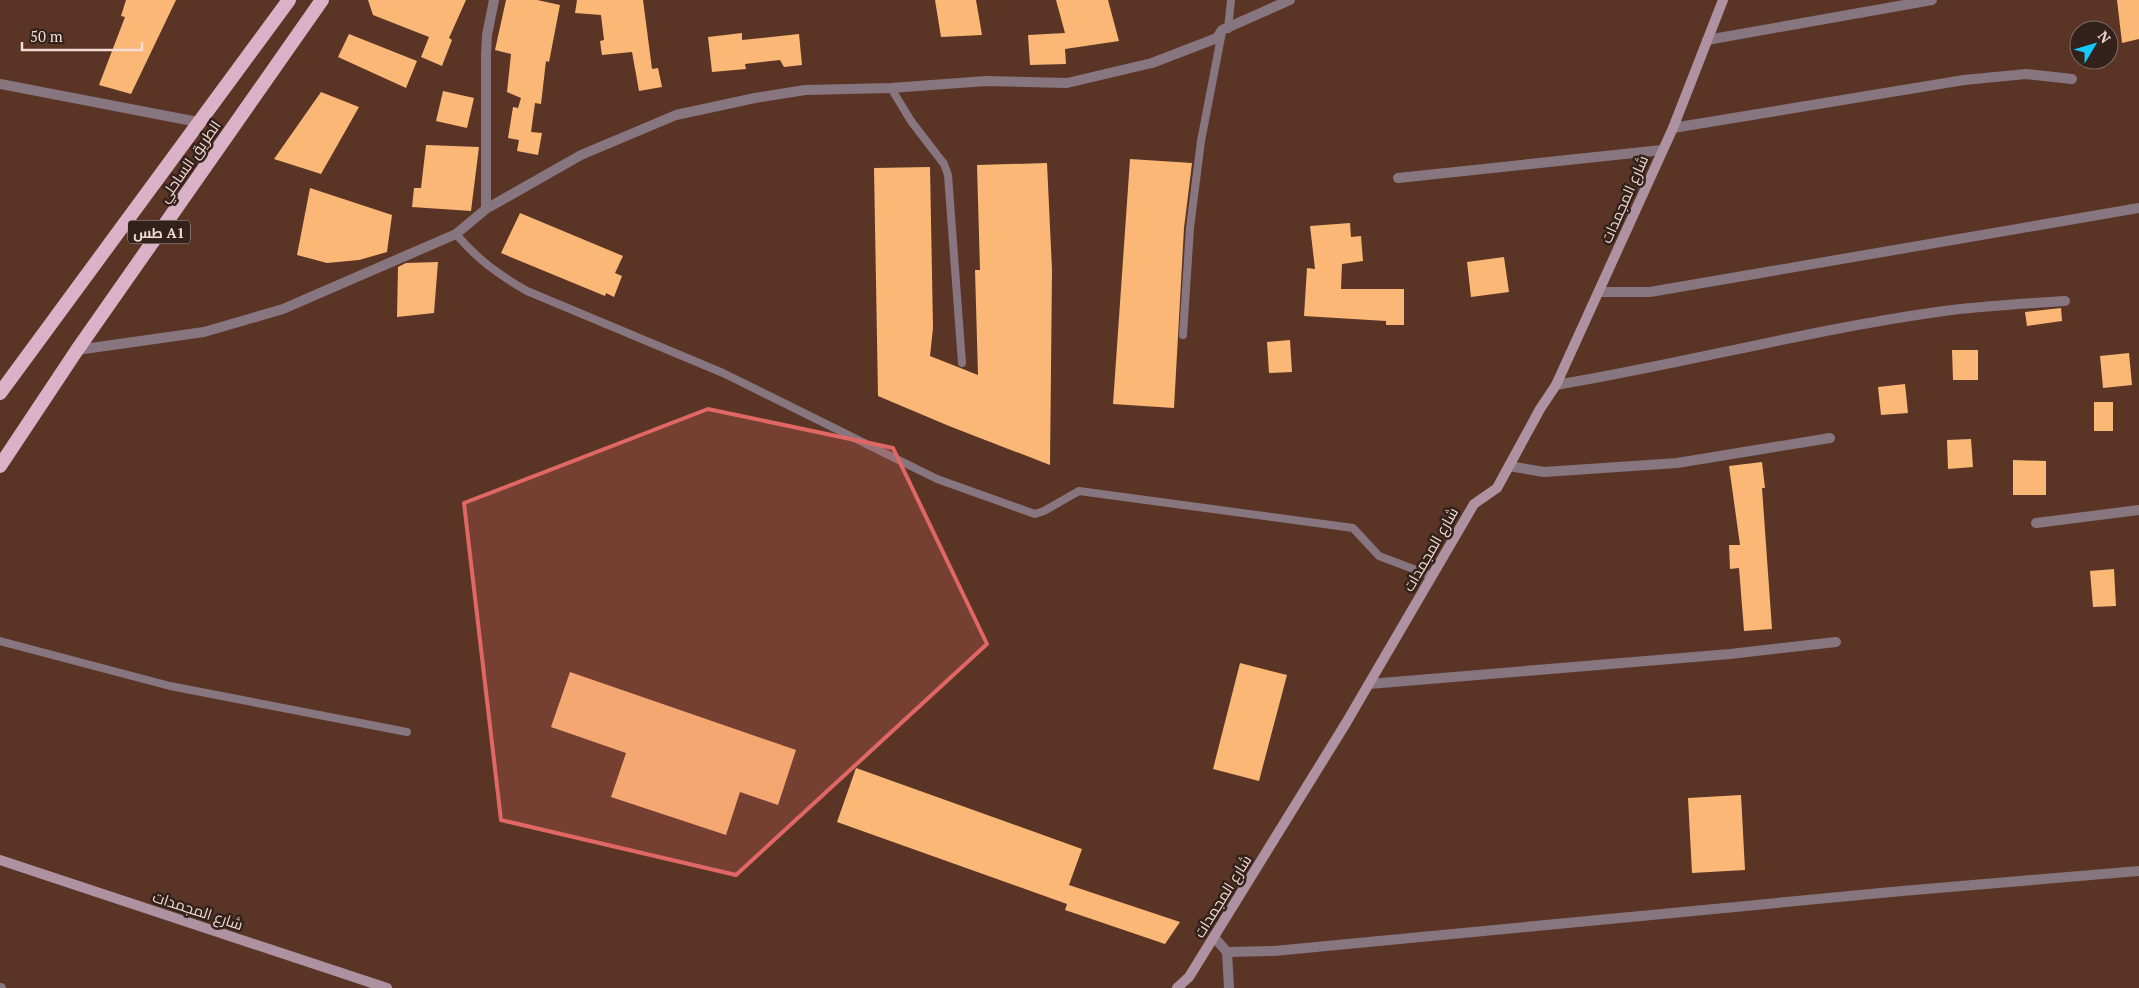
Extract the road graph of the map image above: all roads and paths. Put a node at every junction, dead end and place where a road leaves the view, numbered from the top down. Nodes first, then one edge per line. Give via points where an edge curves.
1 (289, 0) edge
2 (322, 0) edge
3 (494, 0) edge
4 (1230, 0) edge
5 (1290, 0) edge
6 (1723, 0) edge
7 (1932, 0) edge
8 (1225, 30) junction
9 (1707, 40) junction
10 (2072, 79) dead end
11 (0, 84) edge
12 (891, 88) junction
13 (198, 122) junction
14 (1673, 128) junction
15 (1662, 150) junction
16 (1398, 178) dead end
17 (2139, 208) edge
18 (486, 209) junction
19 (456, 234) junction
20 (1599, 292) junction
21 (2065, 301) dead end
22 (1183, 335) dead end
23 (77, 350) junction
24 (962, 363) dead end
25 (1556, 385) junction
26 (0, 393) edge
27 (1830, 438) dead end
28 (0, 466) edge
29 (1508, 466) junction
30 (2139, 510) edge
31 (2036, 523) dead end
32 (1432, 576) junction
33 (0, 641) edge
34 (1836, 642) dead end
35 (1369, 684) junction
36 (407, 732) dead end
37 (0, 860) edge
38 (2139, 871) edge
39 (1214, 936) junction
40 (1227, 952) junction
41 (387, 988) edge
42 (1177, 988) edge
43 (1229, 988) edge

1 - 13 highway, الطريق الساحلي / طس A1
2 - 23 highway, الطريق الساحلي / طس A1
3 - 18 street via 486,55
4 - 8 lane
5 - 8 street
6 - 9 main road, شارع المجمدات
7 - 9 street
8 - 12 street via 1217,38 1152,63 1067,83 986,81
8 - 22 lane via 1201,141 1190,228
9 - 14 main road, شارع المجمدات
10 - 14 street via 2026,74 1964,80
11 - 13 street
12 - 18 street via 805,90 676,115 581,154
12 - 24 lane via 944,164 948,175
13 - 26 highway, الطريق الساحلي / طس A1
14 - 15 main road, شارع المجمدات
15 - 16 street
15 - 20 main road, شارع المجمدات
17 - 20 street via 1650,292
18 - 19 street
19 - 23 street via 283,309 204,332
19 - 32 lane via 498,275 527,291 723,373 936,479 1034,514 1079,491 1353,528 1379,556
20 - 25 main road, شارع المجمدات
21 - 25 street via 1938,312
23 - 28 highway, الطريق الساحلي / طس A1
25 - 29 main road, شارع المجمدات
27 - 29 street via 1677,463 1544,472
29 - 32 main road, شارع المجمدات via 1497,488 1474,504
30 - 31 street
32 - 35 main road, شارع المجمدات
33 - 36 lane via 170,686
34 - 35 street
35 - 39 main road, شارع المجمدات
37 - 41 main road, شارع المجمدات
38 - 40 street via 1274,951
39 - 40 street
39 - 42 main road, شارع المجمدات via 1189,977
40 - 43 street

